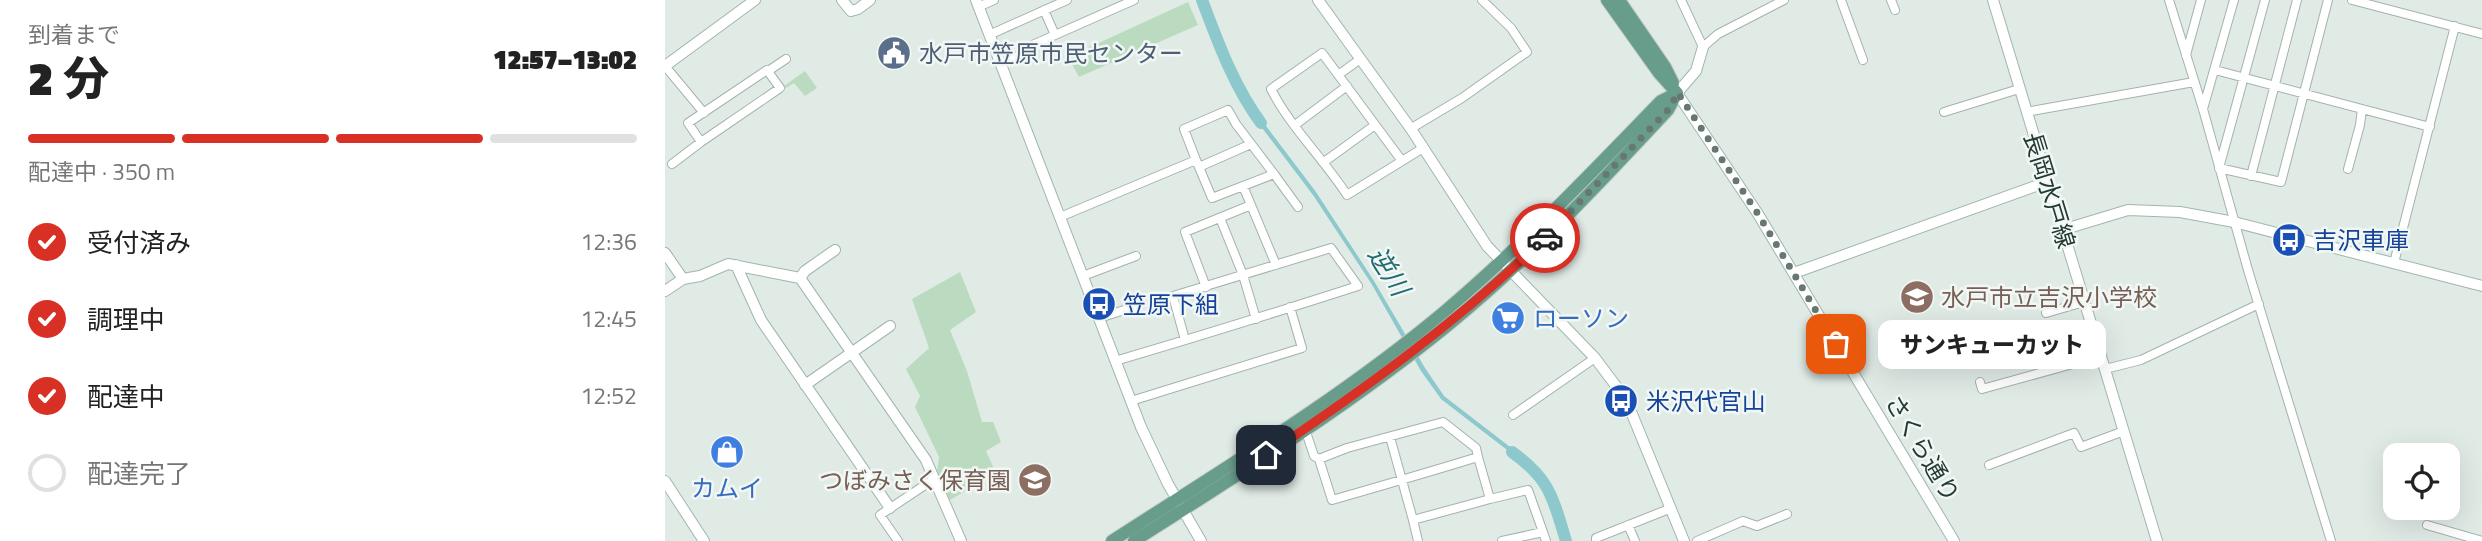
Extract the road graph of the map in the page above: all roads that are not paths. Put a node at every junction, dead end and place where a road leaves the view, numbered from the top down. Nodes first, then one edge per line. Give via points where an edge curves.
1 (755, 0) edge
2 (842, 0) edge
3 (870, 0) edge
4 (994, 0) edge
5 (1067, 0) edge
6 (1134, 0) edge
7 (1318, 0) edge
8 (1482, 0) edge
9 (1607, 0) edge
10 (1619, 0) edge
11 (1681, 0) edge
12 (1784, 0) edge
13 (1841, 0) edge
14 (1891, 0) edge
15 (1993, 0) edge
16 (2169, 0) edge
17 (2201, 0) edge
18 (2234, 0) edge
19 (2265, 0) edge
20 (2297, 0) edge
21 (2328, 0) edge
22 (2352, 0) edge
23 (977, 3) edge
24 (1044, 10) junction
25 (1895, 10) dead end
26 (2455, 26) junction
27 (2482, 34) edge
28 (989, 35) junction
29 (1055, 35) junction
30 (1703, 47) junction
31 (2186, 55) junction
32 (786, 59) dead end
33 (1359, 60) junction
34 (1863, 60) dead end
35 (1000, 64) junction
36 (665, 66) edge
37 (2215, 70) junction
38 (768, 71) junction
39 (1339, 75) junction
40 (2244, 78) junction
41 (2194, 82) junction
42 (2274, 85) junction
43 (1347, 86) junction
44 (2019, 89) junction
45 (1678, 93) junction
46 (2304, 94) junction
47 (2203, 109) junction
48 (2362, 109) junction
49 (1944, 112) dead end
50 (2026, 112) junction
51 (704, 113) junction
52 (1295, 125) junction
53 (1375, 125) junction
54 (2430, 127) junction
55 (1410, 129) junction
56 (701, 142) junction
57 (1251, 144) junction
58 (1423, 148) junction
59 (1402, 161) junction
60 (1324, 162) junction
61 (671, 164) dead end
62 (1197, 164) junction
63 (2219, 168) junction
64 (2348, 169) dead end
65 (1274, 174) junction
66 (2251, 176) junction
67 (2047, 182) junction
68 (1243, 186) junction
69 (1251, 205) junction
70 (1298, 207) dead end
71 (1060, 217) junction
72 (1220, 218) junction
73 (2234, 222) junction
74 (2062, 230) junction
75 (835, 250) dead end
76 (665, 253) edge
77 (1136, 256) dead end
78 (2395, 263) junction
79 (736, 265) junction
80 (1276, 265) junction
81 (1505, 267) junction
82 (1794, 273) junction
83 (1243, 275) junction
84 (1083, 276) junction
85 (800, 278) junction
86 (683, 279) junction
87 (2482, 286) edge
88 (1206, 287) junction
89 (665, 292) edge
90 (2084, 302) junction
91 (2259, 304) junction
92 (1137, 306) dead end
93 (1290, 307) junction
94 (2046, 313) dead end
95 (1099, 317) junction
96 (1256, 319) junction
97 (890, 326) dead end
98 (1185, 340) junction
99 (852, 352) junction
100 (1401, 354) junction
101 (2100, 354) junction
102 (1595, 358) junction
103 (1115, 361) junction
104 (2105, 369) junction
105 (1979, 382) dead end
106 (805, 385) junction
107 (1131, 401) junction
108 (1513, 415) dead end
109 (1305, 429) junction
110 (2125, 431) junction
111 (1390, 436) junction
112 (1478, 457) junction
113 (1319, 459) junction
114 (1989, 465) dead end
115 (934, 479) junction
116 (1403, 480) junction
117 (665, 481) edge
118 (1490, 499) junction
119 (1179, 505) junction
120 (890, 508) junction
121 (1669, 509) junction
122 (1787, 514) dead end
123 (1413, 520) junction
124 (1628, 525) junction
125 (2427, 525) dead end
126 (1543, 532) junction
127 (1508, 540) edge
128 (704, 541) edge
129 (898, 541) edge
130 (961, 541) edge
131 (1112, 541) edge
132 (1134, 541) edge
133 (1201, 541) edge
134 (1419, 541) edge
135 (1546, 541) edge
136 (1596, 541) edge
137 (1635, 541) edge
138 (1683, 541) edge
139 (1696, 541) edge
140 (1954, 541) edge
141 (2157, 541) edge
142 (2331, 541) edge
143 (2482, 541) edge

1 - 36 street
2 - 3 street via 851,11
4 - 23 street
5 - 24 street
6 - 29 street
7 - 33 street
8 - 55 street via 1511,28 1527,52
9 - 45 main road, さくら通り
10 - 45 main road, さくら通り
11 - 30 street
12 - 30 street via 1718,34
13 - 34 street
14 - 25 street
15 - 44 street, 長岡水戸線
16 - 31 street
17 - 31 street
18 - 37 street
19 - 40 street
20 - 42 street
21 - 46 street
22 - 26 street
23 - 28 street
24 - 28 street
24 - 29 street
26 - 27 street
26 - 54 street
28 - 35 street
29 - 35 street
30 - 45 street via 1696,71
31 - 41 street
32 - 38 street
33 - 39 street
33 - 55 street
35 - 71 street
36 - 51 street
37 - 40 street
37 - 47 street
38 - 51 street
38 - 56 street via 780,88
39 - 43 street
39 - 52 street via 1322,53 1271,89
40 - 42 street
40 - 63 street
41 - 47 street
41 - 50 street
42 - 46 street
42 - 66 street
43 - 52 street
43 - 53 street
44 - 49 street
44 - 50 street, 長岡水戸線
45 - 81 main road via 1668,110 1565,219
45 - 82 street, さくら通り
46 - 48 street
46 - 66 street via 2281,182
47 - 63 street
48 - 54 street
48 - 64 street
50 - 67 street, 長岡水戸線
51 - 56 street via 688,123
52 - 60 street
53 - 59 street
53 - 60 street
54 - 78 street
55 - 58 street
56 - 61 street
57 - 62 street
57 - 62 street via 1228,110 1184,129
57 - 65 street
58 - 59 street
58 - 81 street
59 - 60 street via 1347,195
62 - 68 street via 1212,198
62 - 71 street
63 - 66 street
63 - 73 street
65 - 68 street
65 - 70 street
67 - 74 street, 長岡水戸線
67 - 82 street
68 - 69 street
69 - 72 street
69 - 80 street
71 - 84 street
72 - 83 street
72 - 88 street via 1185,232
73 - 74 street via 2180,212 2128,210
73 - 78 street
73 - 91 street
74 - 90 street, 長岡水戸線
75 - 85 street
76 - 86 street
77 - 84 street
78 - 87 street
79 - 85 street
79 - 86 street
79 - 106 street via 761,320
80 - 83 street
80 - 93 street via 1331,248 1358,286
81 - 100 main road
81 - 102 street
82 - 140 street, さくら通り
83 - 88 street
83 - 96 street
84 - 95 street
85 - 99 street
86 - 89 street
88 - 98 street via 1173,296
90 - 94 street
90 - 101 street, 長岡水戸線
91 - 104 street via 2141,360
91 - 142 street
92 - 95 street
93 - 96 street
93 - 107 street via 1302,348
95 - 103 street
96 - 98 street
97 - 99 street
98 - 103 street
99 - 106 street
99 - 115 street via 917,446
100 - 109 main road
100 - 119 main road
101 - 104 street, 長岡水戸線
101 - 105 street via 1982,389
102 - 108 street
102 - 121 street via 1632,414
103 - 107 street
104 - 110 street, 長岡水戸線
106 - 120 street
107 - 119 street
109 - 113 street
109 - 119 main road
110 - 114 street via 2081,447 2074,433
110 - 141 street, 長岡水戸線
111 - 112 street via 1443,422 1476,448
111 - 113 street
111 - 116 street
112 - 116 street
112 - 118 street
113 - 116 street via 1332,500
115 - 120 street
115 - 130 street
116 - 123 street
117 - 128 street
118 - 123 street
118 - 126 street via 1528,490
119 - 131 main road
119 - 132 main road
119 - 133 street
120 - 129 street via 880,515
121 - 124 street
121 - 138 street
122 - 139 street via 1757,526 1743,521
123 - 134 street
124 - 136 street
124 - 137 street
125 - 143 street
126 - 127 street
126 - 135 street

